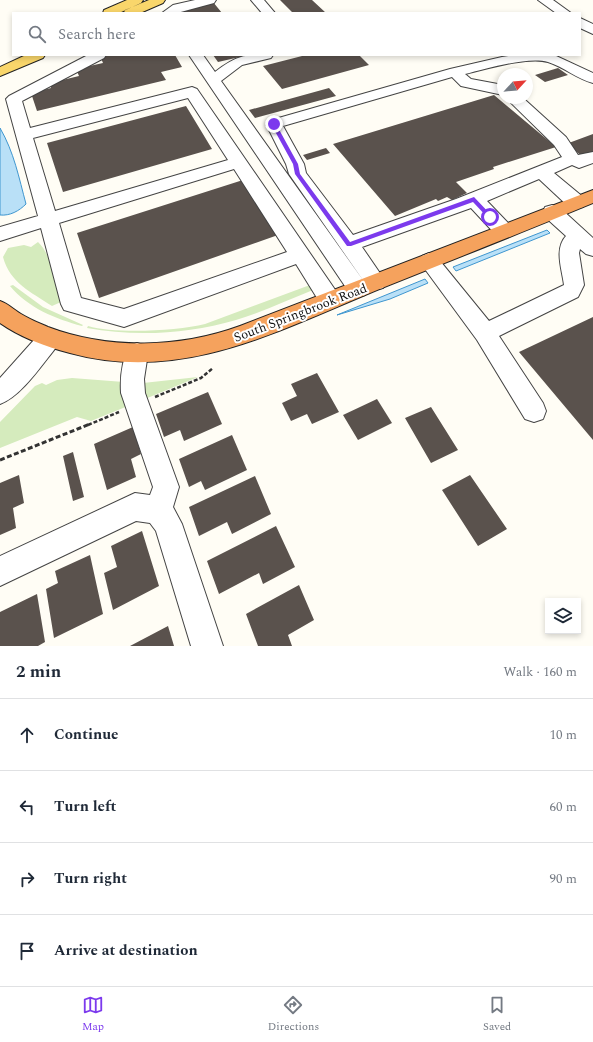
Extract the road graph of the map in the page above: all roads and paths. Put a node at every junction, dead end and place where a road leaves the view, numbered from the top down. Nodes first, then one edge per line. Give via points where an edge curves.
1 (137, 0) edge
2 (159, 0) edge
3 (210, 0) edge
4 (257, 0) edge
5 (544, 0) edge
6 (112, 12) edge
7 (132, 12) edge
8 (170, 12) edge
9 (268, 12) edge
10 (563, 12) edge
11 (581, 23) edge
12 (593, 30) edge
13 (15, 56) edge
14 (36, 56) edge
15 (97, 56) edge
16 (197, 56) edge
17 (262, 56) edge
18 (0, 62) edge
19 (0, 72) edge
20 (455, 72) junction
21 (213, 80) junction
22 (593, 80) edge
23 (497, 89) edge
24 (520, 104) edge
25 (24, 135) junction
26 (593, 157) edge
27 (572, 159) junction
28 (239, 162) junction
29 (541, 171) junction
30 (474, 199) junction
31 (585, 199) edge
32 (552, 212) junction
33 (48, 219) junction
34 (504, 231) junction
35 (0, 234) edge
36 (586, 243) edge
37 (349, 244) junction
38 (300, 255) junction
39 (429, 261) junction
40 (367, 286) junction
41 (330, 300) junction
42 (0, 310) edge
43 (485, 333) junction
44 (50, 338) junction
45 (137, 353) junction
46 (213, 368) dead end
47 (0, 394) edge
48 (151, 398) dead end
49 (121, 411) dead end
50 (534, 411) dead end
51 (0, 460) edge
52 (158, 510) junction
53 (0, 571) edge
54 (207, 646) edge

1 - 6 main road
2 - 7 main road
3 - 8 street
4 - 9 street
5 - 10 street
11 - 12 street
13 - 18 main road
14 - 19 main road
15 - 25 street via 14,99
16 - 21 street
17 - 21 street via 237,62
20 - 22 street via 538,56 553,59
20 - 23 street via 466,83
20 - 37 street via 274,124 298,174
21 - 40 street
24 - 27 street via 560,141
25 - 28 street via 192,92
25 - 33 street
26 - 27 street via 579,162
27 - 29 street
28 - 33 street
28 - 38 street
29 - 30 street
29 - 31 street
30 - 34 street
30 - 37 street
31 - 32 highway, South Springbrook Road
32 - 34 highway, South Springbrook Road
32 - 36 street
33 - 35 street
33 - 38 street via 72,304 124,318
34 - 39 highway, South Springbrook Road
36 - 43 street via 572,242 569,253 574,285 571,291
37 - 40 street
38 - 41 street
39 - 40 highway, South Springbrook Road
39 - 43 street
40 - 41 highway, South Springbrook Road
41 - 45 highway, South Springbrook Road via 219,343 175,351
42 - 44 highway, South Springbrook Road via 23,326
43 - 50 street
44 - 45 highway, South Springbrook Road via 77,346
44 - 47 street
45 - 52 street via 132,379 133,393 166,487
46 - 48 path via 201,378
49 - 51 path
52 - 53 street via 136,507
52 - 54 street via 168,524

